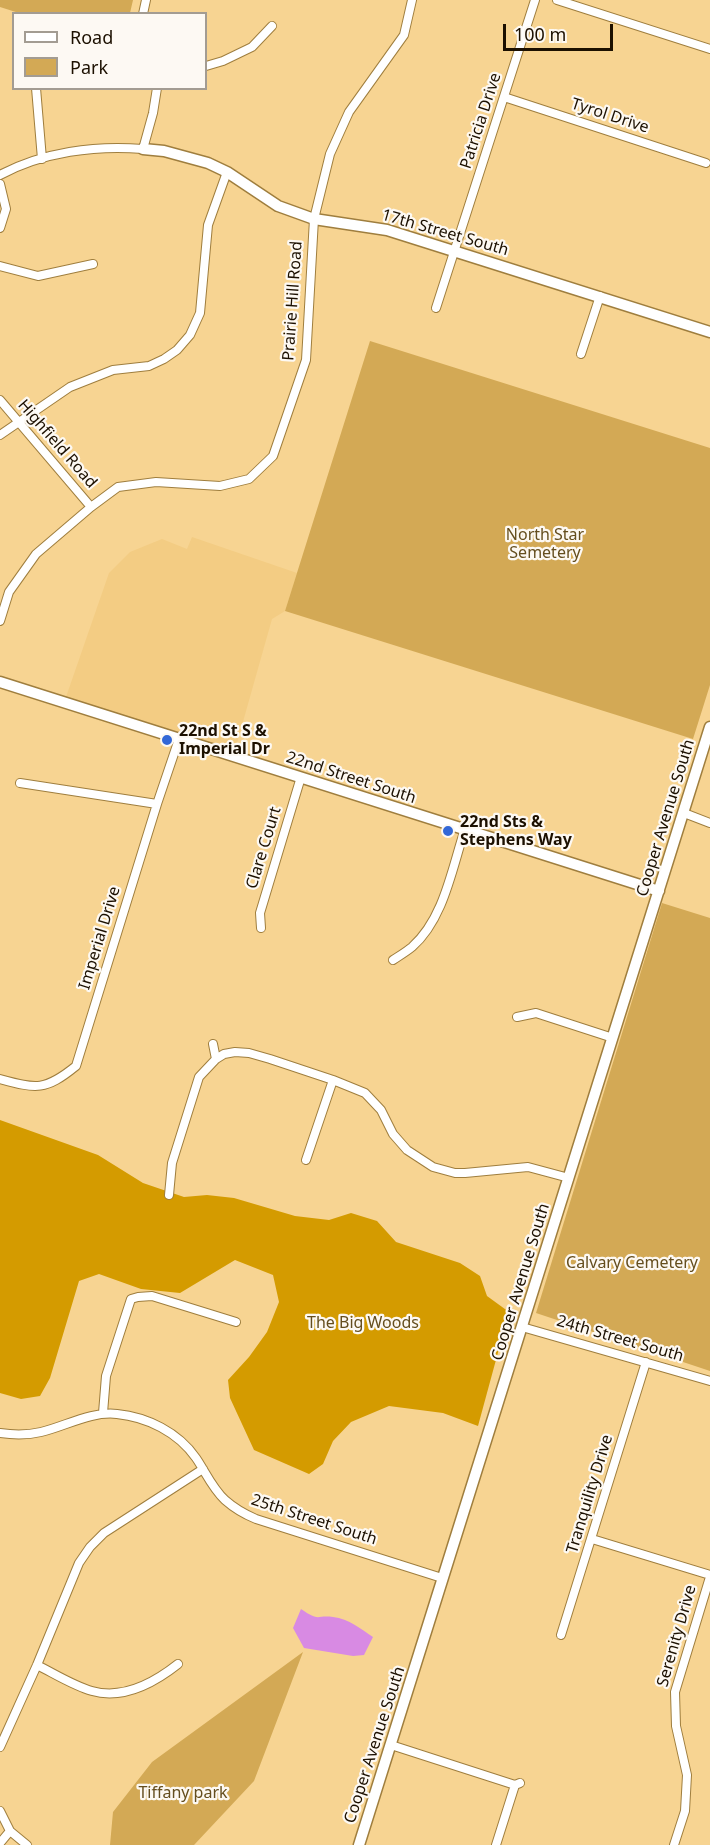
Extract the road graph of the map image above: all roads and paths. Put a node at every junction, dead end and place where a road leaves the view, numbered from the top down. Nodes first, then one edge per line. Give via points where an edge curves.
1 (412, 0) edge
2 (535, 0) edge
3 (557, 0) edge
4 (272, 26) dead end
5 (710, 49) edge
6 (207, 66) edge
7 (36, 90) edge
8 (157, 90) edge
9 (504, 97) junction
10 (143, 149) junction
11 (42, 159) junction
12 (706, 163) dead end
13 (227, 172) junction
14 (0, 176) edge
15 (0, 184) edge
16 (314, 219) junction
17 (0, 228) edge
18 (455, 250) junction
19 (93, 264) dead end
20 (0, 266) edge
21 (600, 296) junction
22 (436, 308) dead end
23 (710, 332) edge
24 (581, 354) dead end
25 (0, 400) edge
26 (18, 423) junction
27 (0, 435) edge
28 (91, 507) junction
29 (0, 621) edge
30 (0, 682) edge
31 (710, 727) edge
32 (179, 739) junction
33 (301, 777) junction
34 (20, 783) dead end
35 (157, 804) junction
36 (684, 813) junction
37 (710, 823) edge
38 (465, 829) junction
39 (659, 891) junction
40 (261, 928) dead end
41 (393, 960) dead end
42 (517, 1017) dead end
43 (613, 1038) junction
44 (213, 1044) dead end
45 (216, 1059) junction
46 (0, 1079) edge
47 (333, 1080) junction
48 (306, 1160) dead end
49 (569, 1178) junction
50 (169, 1195) dead end
51 (236, 1322) dead end
52 (522, 1327) junction
53 (646, 1362) junction
54 (710, 1381) edge
55 (103, 1413) junction
56 (0, 1433) edge
57 (203, 1469) junction
58 (592, 1539) junction
59 (710, 1576) edge
60 (442, 1578) junction
61 (561, 1635) dead end
62 (178, 1664) dead end
63 (37, 1665) junction
64 (391, 1745) junction
65 (0, 1748) edge
66 (0, 1811) edge
67 (10, 1832) junction
68 (0, 1843) edge
69 (27, 1845) edge
70 (359, 1845) edge
71 (496, 1845) edge
72 (674, 1845) edge

1 - 16 street, Prairie Hill Road via 404,35 349,112 330,154
2 - 9 street, Patricia Drive
3 - 5 street
4 - 6 street via 252,46
7 - 11 street
8 - 10 street
9 - 12 street, Tyrol Drive
9 - 18 street, Patricia Drive
10 - 11 street via 96,148
10 - 13 street, 17th Street South via 164,151
11 - 14 street
13 - 16 street, 17th Street South via 278,206
13 - 26 street via 208,225 200,313 190,335 164,359 149,366 113,370 70,387
15 - 17 street via 6,209
16 - 18 street, 17th Street South via 387,230
16 - 28 street, Prairie Hill Road via 306,360 273,456 249,479 220,486 156,482 118,488
18 - 21 street, 17th Street South
18 - 22 street, Patricia Drive
19 - 20 street via 38,276
21 - 23 street, 17th Street South
21 - 24 street
25 - 26 street, Highfield Road
26 - 27 street
26 - 28 street, Highfield Road
28 - 29 street, Prairie Hill Road via 36,554 9,592
30 - 32 street, 22nd Street South
31 - 36 street, Cooper Avenue South
32 - 33 street, 22nd Street South
32 - 35 street, Imperial Drive
33 - 38 street, 22nd Street South
33 - 40 street, Clare Court via 260,913
34 - 35 street
35 - 46 street, Imperial Drive via 76,1066 55,1083 29,1087
36 - 37 street
36 - 39 street, Cooper Avenue South
38 - 39 street, 22nd Street South
38 - 41 street via 441,905 413,947
39 - 43 street, Cooper Avenue South
42 - 43 street via 536,1013
43 - 49 street, Cooper Avenue South
44 - 45 street
45 - 47 street via 224,1054 249,1053
45 - 50 street via 196,1085 172,1163
47 - 48 street
47 - 49 street via 365,1093 407,1150 433,1167 455,1173 528,1167
49 - 52 street, Cooper Avenue South
51 - 55 street via 152,1296 130,1299 106,1376
52 - 53 street, 24th Street South
52 - 60 street, Cooper Avenue South
53 - 54 street, 24th Street South
53 - 58 street, Tranquility Drive
55 - 56 street, 25th Street South via 40,1432
55 - 57 street, 25th Street South via 153,1423 185,1444
57 - 60 street, 25th Street South via 223,1499 248,1515
57 - 63 street via 104,1533 90,1547 79,1563
58 - 59 street
58 - 61 street, Tranquility Drive
59 - 72 street, Serenity Drive via 675,1692 676,1726 687,1774 685,1811
60 - 64 street, Cooper Avenue South
62 - 63 street via 148,1684 115,1693 93,1691
63 - 65 street
64 - 70 street, Cooper Avenue South
64 - 71 street via 517,1784
66 - 67 street
67 - 68 street
67 - 69 street

